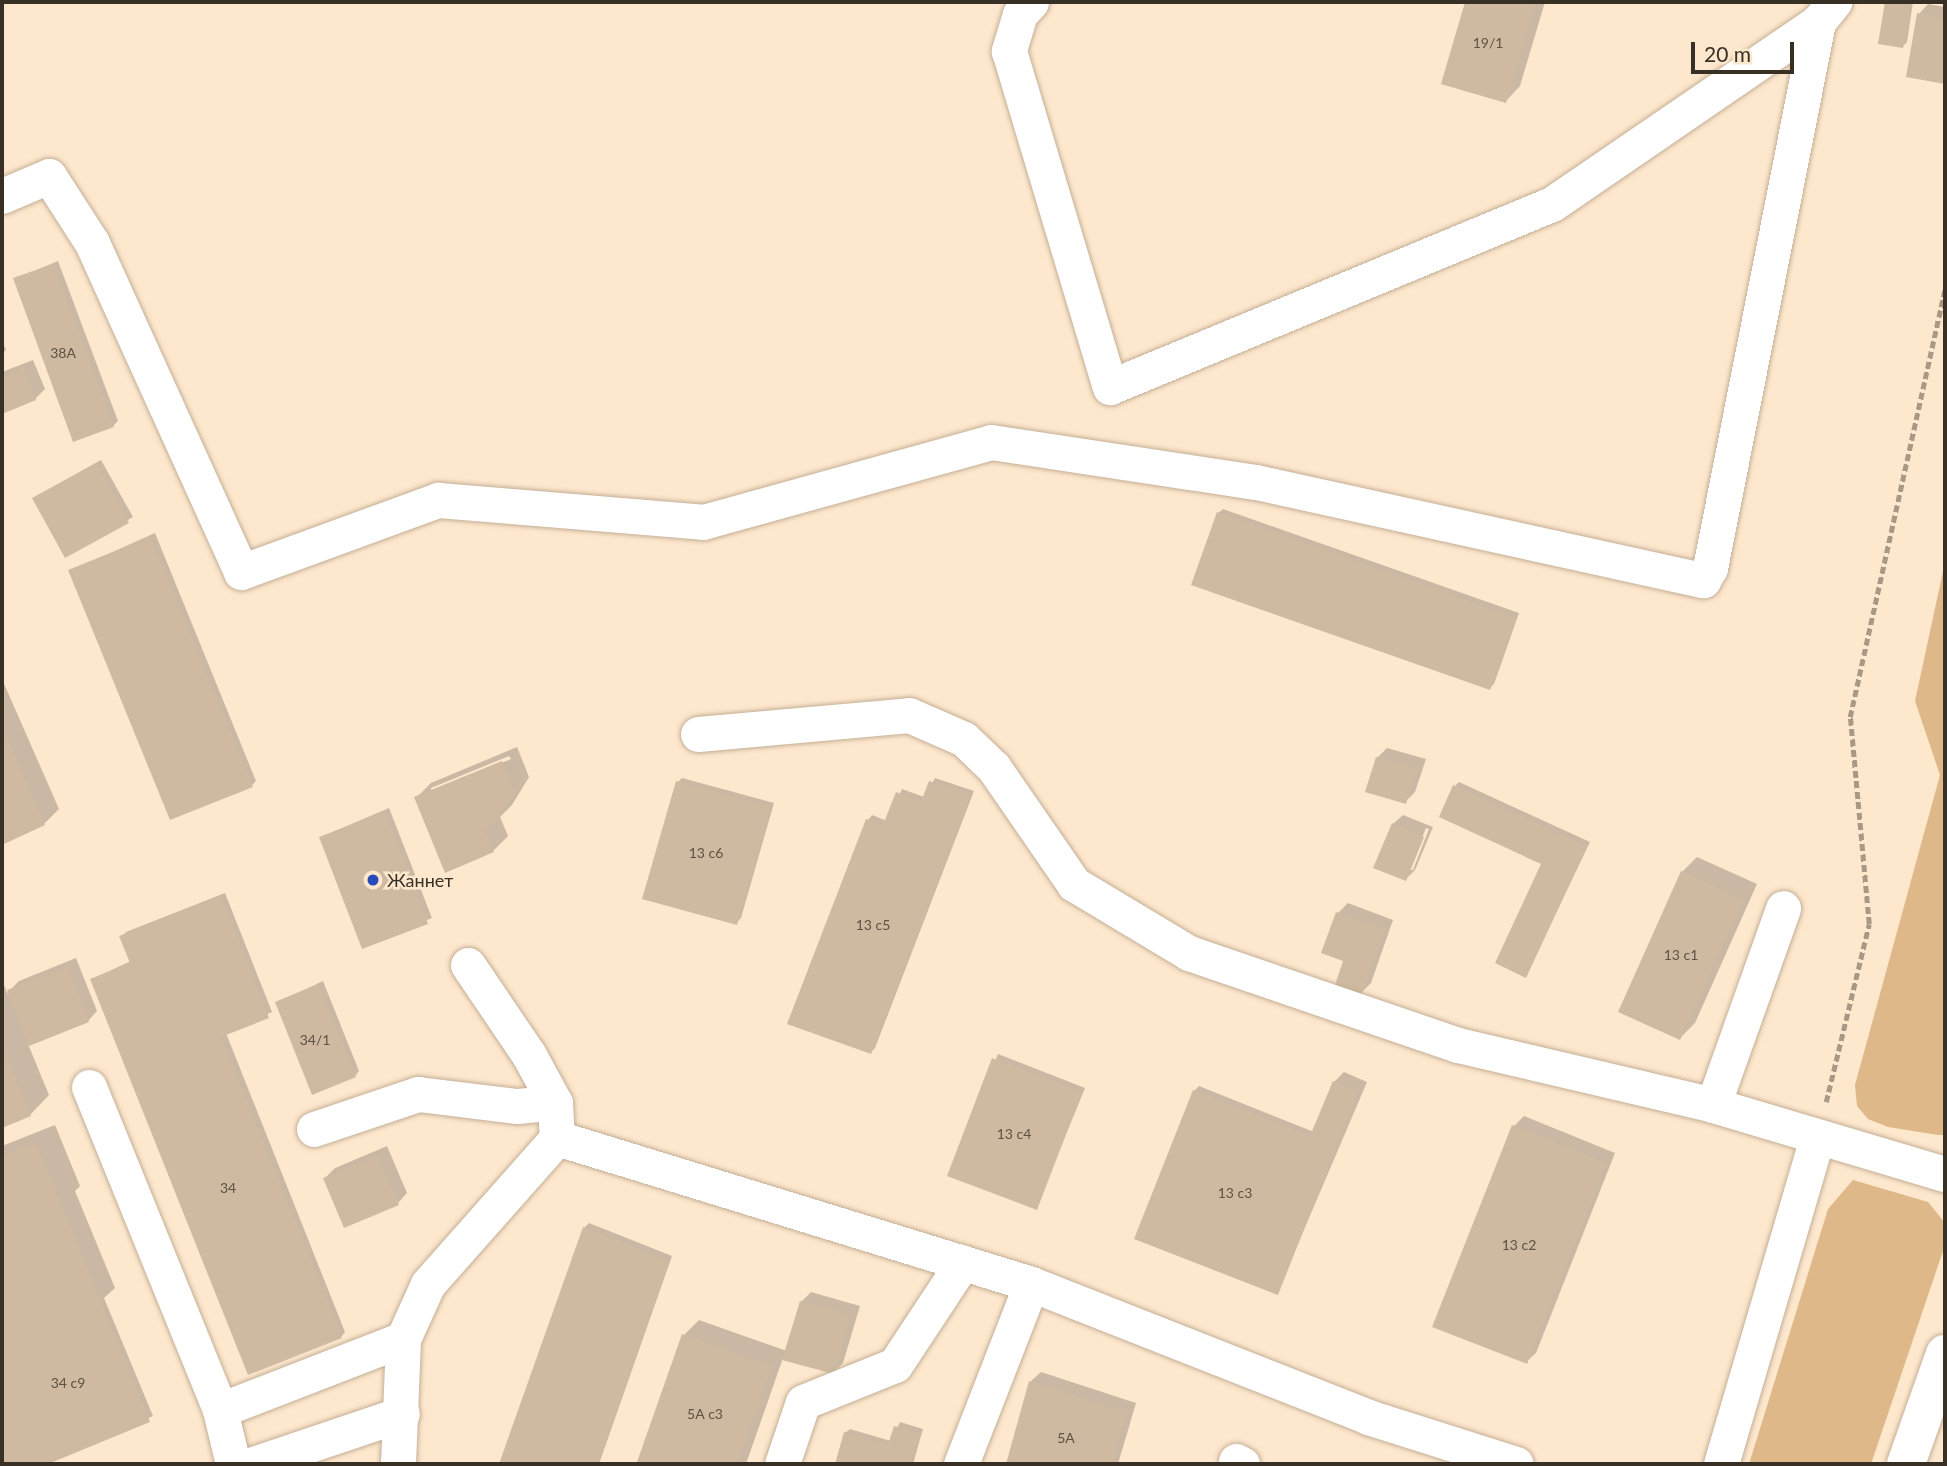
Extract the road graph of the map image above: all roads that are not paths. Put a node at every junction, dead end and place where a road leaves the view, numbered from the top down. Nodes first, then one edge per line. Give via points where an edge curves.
1 (1031, 2) edge
2 (1826, 12) edge
3 (2, 196) edge
4 (698, 734) dead end
5 (1783, 908) dead end
6 (468, 965) dead end
7 (89, 1087) dead end
8 (555, 1103) junction
9 (1713, 1105) junction
10 (314, 1129) dead end
11 (1818, 1137) junction
12 (557, 1138) junction
13 (1945, 1174) edge
14 (963, 1262) junction
15 (1031, 1284) junction
16 (403, 1339) junction
17 (1945, 1354) edge
18 (220, 1410) junction
19 (402, 1414) junction
20 (233, 1464) edge
21 (253, 1464) edge
22 (398, 1464) edge
23 (782, 1464) edge
24 (961, 1464) edge
25 (1516, 1464) edge
26 (1721, 1464) edge
27 (1906, 1464) edge

1 - 2 lane via 1020,15 1009,51 1110,387 1552,204
2 - 3 lane via 1710,568 1703,580 1256,482 991,442 703,522 438,500 241,572 92,243 49,176
4 - 9 lane via 909,715 964,739 994,768 1074,884 1189,953 1458,1045
5 - 9 lane
6 - 8 lane
7 - 18 lane
8 - 10 lane via 517,1106 418,1094
8 - 12 lane
9 - 11 lane
11 - 13 lane
11 - 26 lane
12 - 14 lane
12 - 16 lane via 428,1284
14 - 15 lane
14 - 23 lane via 895,1365 803,1402
15 - 24 lane
15 - 25 lane via 1368,1417
16 - 18 lane
16 - 19 lane
17 - 27 main road
18 - 20 lane
19 - 21 lane
19 - 22 lane

